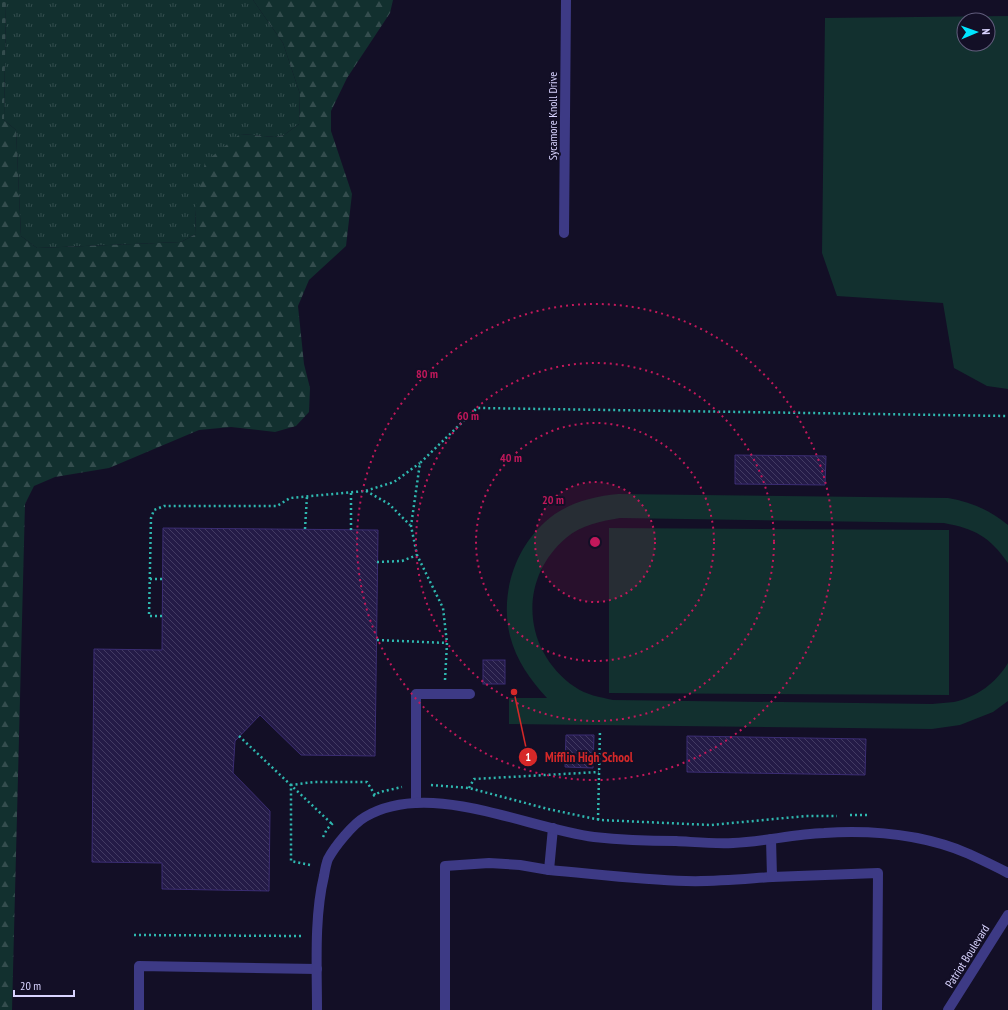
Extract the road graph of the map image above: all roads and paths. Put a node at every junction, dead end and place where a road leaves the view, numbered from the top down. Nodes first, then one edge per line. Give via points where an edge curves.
1 (566, 0) edge
2 (564, 233) dead end
3 (1008, 416) edge
4 (420, 463) junction
5 (365, 491) junction
6 (351, 492) junction
7 (307, 496) junction
8 (411, 526) junction
9 (306, 529) dead end
10 (350, 530) dead end
11 (417, 556) junction
12 (378, 562) dead end
13 (150, 579) junction
14 (162, 579) dead end
15 (162, 616) dead end
16 (377, 640) dead end
17 (447, 643) junction
18 (444, 694) junction
19 (470, 694) dead end
20 (600, 730) dead end
21 (238, 736) dead end
22 (599, 772) junction
23 (416, 784) junction
24 (291, 785) junction
25 (468, 788) junction
26 (375, 795) junction
27 (368, 798) dead end
28 (416, 803) junction
29 (870, 815) dead end
30 (838, 816) dead end
31 (846, 816) dead end
32 (338, 819) dead end
33 (598, 820) junction
34 (332, 824) junction
35 (553, 828) junction
36 (771, 839) junction
37 (320, 842) dead end
38 (313, 860) dead end
39 (311, 865) junction
40 (549, 870) junction
41 (309, 871) dead end
42 (1008, 873) edge
43 (772, 877) junction
44 (1008, 916) edge
45 (302, 929) dead end
46 (134, 935) dead end
47 (317, 969) junction
48 (139, 1010) edge
49 (317, 1010) edge
50 (445, 1010) edge
51 (877, 1010) edge
52 (948, 1010) edge

1 - 2 street, Sycamore Knoll Drive
3 - 4 path via 477,408
4 - 5 path via 394,482
4 - 8 path
5 - 6 path
5 - 8 path via 389,504
6 - 7 path
6 - 10 path
7 - 9 path
7 - 13 path via 290,498 277,506 164,506 154,510 151,518
8 - 11 path
11 - 12 path via 402,561
11 - 17 path via 443,608
13 - 14 path
13 - 15 path via 149,616
16 - 17 path
17 - 18 path
18 - 19 street
18 - 23 street via 416,694
20 - 22 path
21 - 24 path
22 - 25 path via 474,778
22 - 33 path
23 - 25 path
23 - 26 path
23 - 28 street
24 - 26 path via 314,782 367,782
24 - 34 path
24 - 39 path via 291,861
25 - 33 path
26 - 27 path
28 - 35 street via 465,807
28 - 47 street via 391,805 364,817 343,837 327,860 319,895
29 - 31 path
30 - 33 path via 806,816 711,825
32 - 34 path
34 - 37 path
35 - 36 street via 636,841 734,843
35 - 40 street
36 - 42 street via 824,832 864,832 903,836 967,853
36 - 43 street
38 - 39 path
39 - 41 path
40 - 43 street via 686,881
40 - 50 street via 489,863 445,866
43 - 51 street via 878,873
44 - 52 street, Patriot Boulevard
45 - 46 path via 302,936
47 - 48 street via 139,966
47 - 49 street

